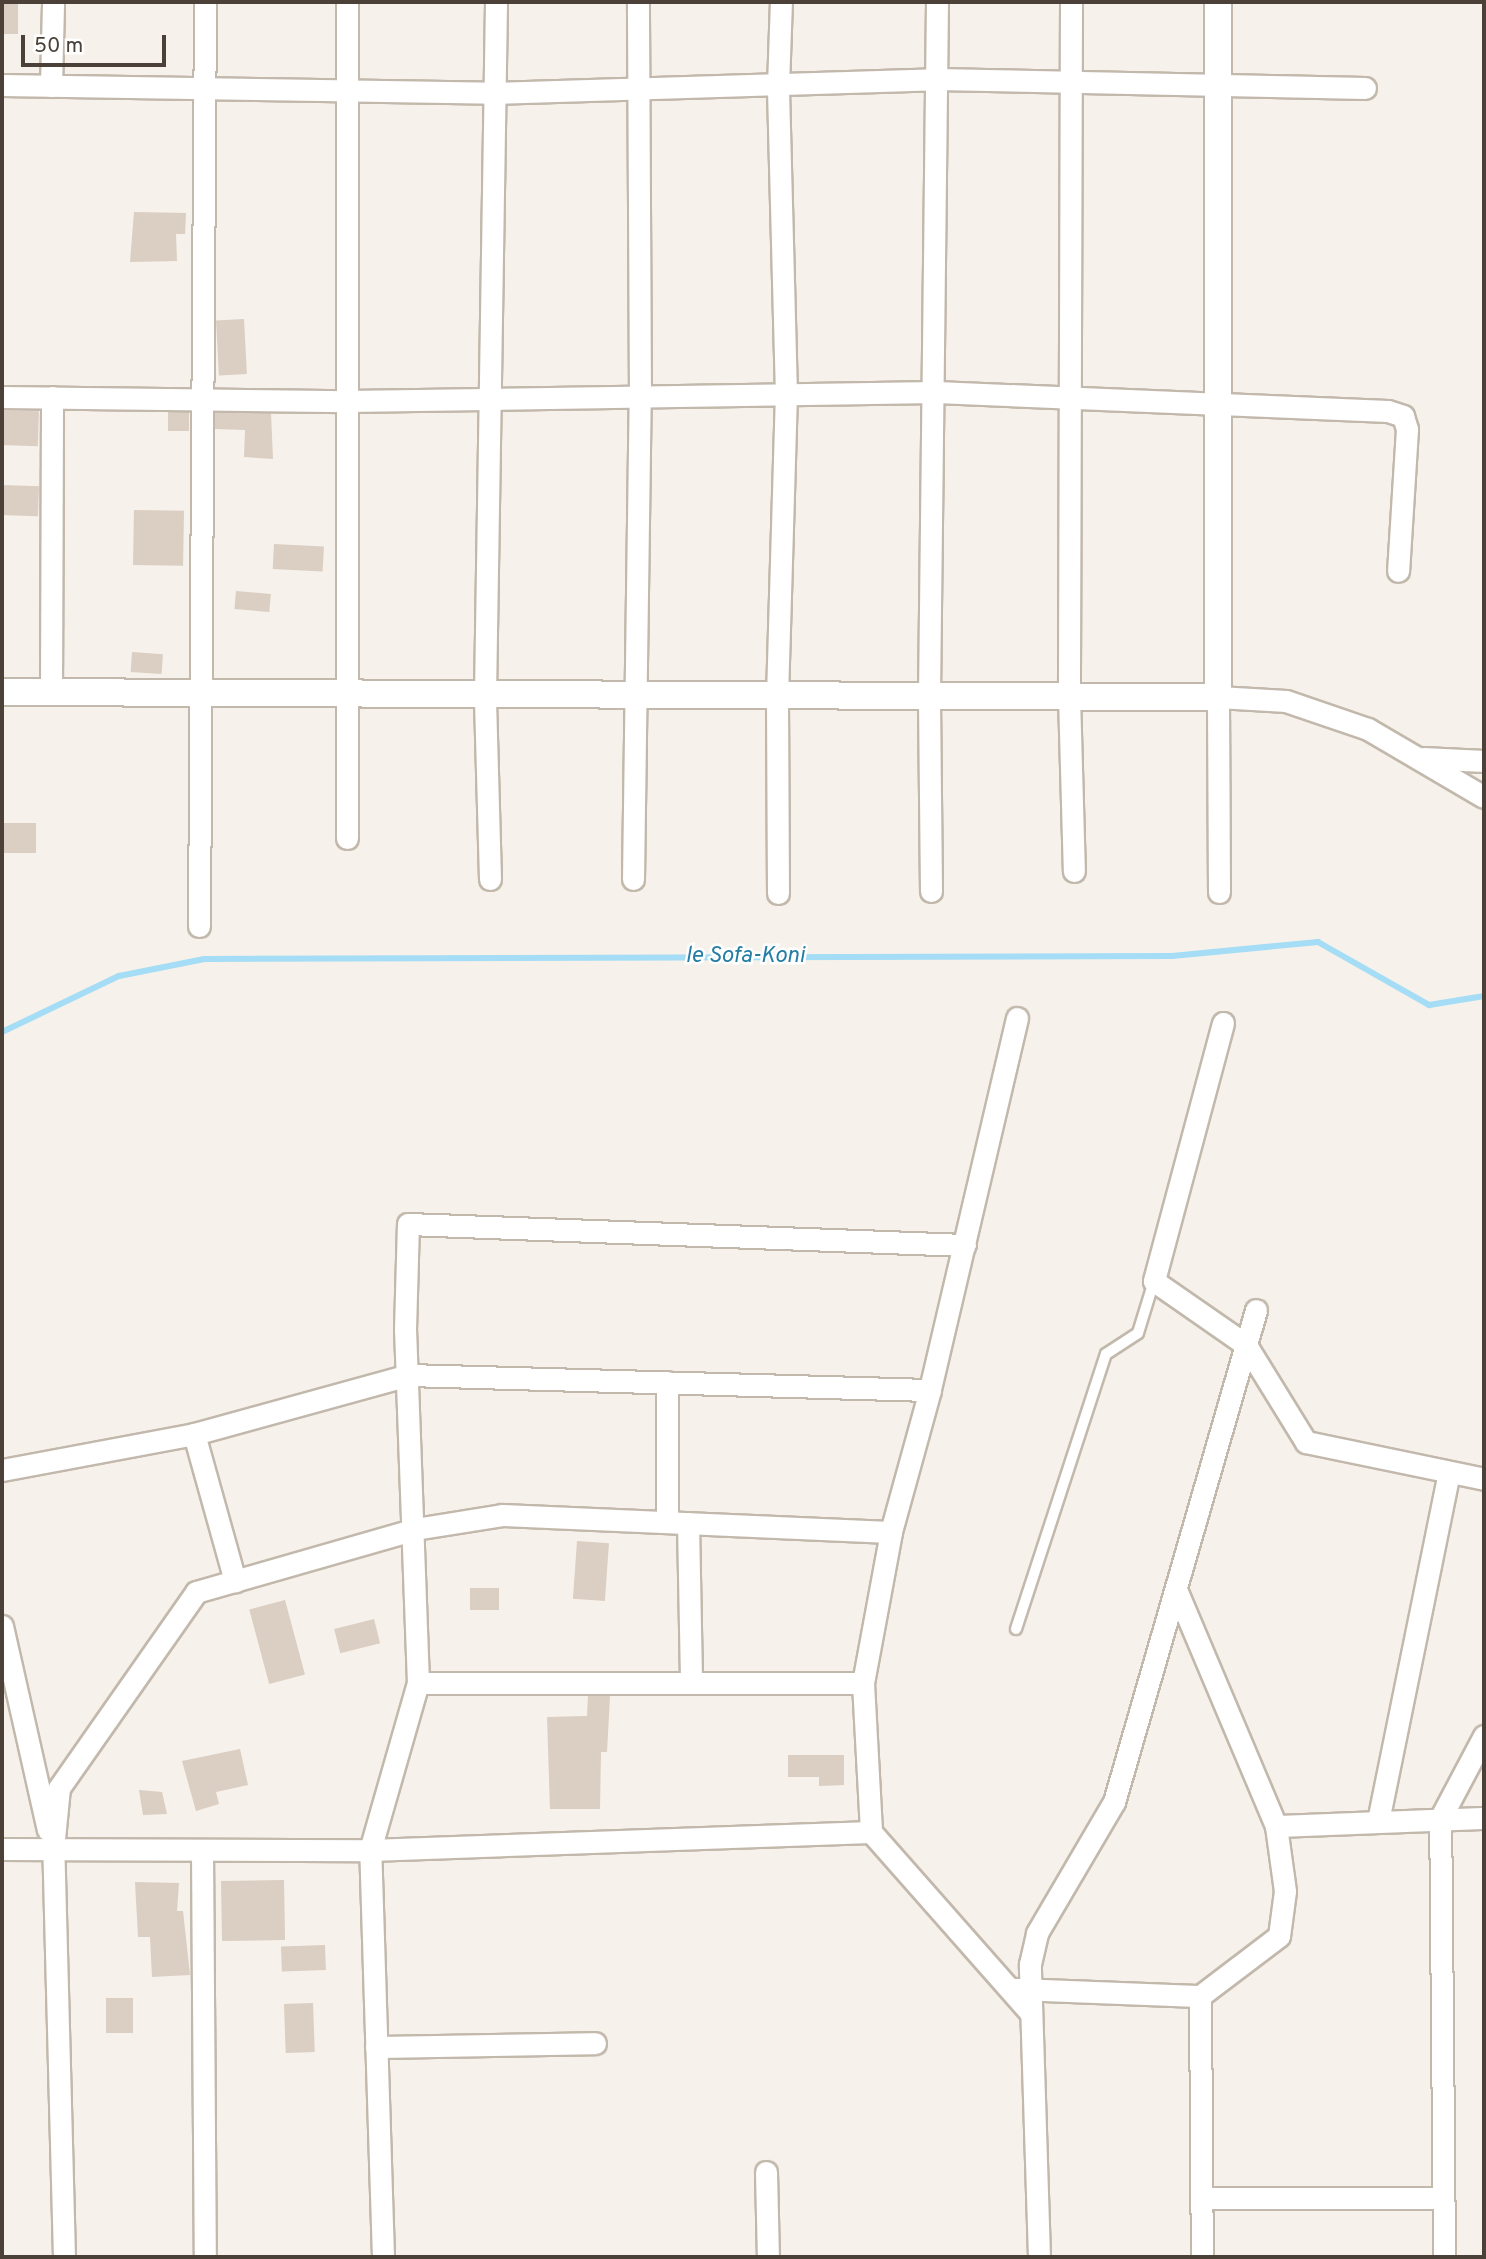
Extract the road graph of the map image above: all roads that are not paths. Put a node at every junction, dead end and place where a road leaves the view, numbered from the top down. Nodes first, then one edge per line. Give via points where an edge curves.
1 (53, 2) edge
2 (205, 2) edge
3 (347, 2) edge
4 (496, 2) edge
5 (638, 2) edge
6 (781, 2) edge
7 (937, 2) edge
8 (1071, 2) edge
9 (1218, 2) edge
10 (936, 79) junction
11 (1070, 83) junction
12 (2, 85) edge
13 (51, 86) junction
14 (205, 86) junction
15 (778, 86) junction
16 (1218, 86) junction
17 (1365, 88) dead end
18 (349, 89) junction
19 (637, 90) junction
20 (495, 93) junction
21 (936, 392) junction
22 (786, 395) junction
23 (489, 396) junction
24 (2, 397) edge
25 (52, 397) junction
26 (640, 397) junction
27 (201, 399) junction
28 (1071, 400) junction
29 (348, 401) junction
30 (1218, 401) junction
31 (1398, 571) dead end
32 (2, 692) edge
33 (202, 692) junction
34 (345, 693) junction
35 (51, 694) junction
36 (485, 695) junction
37 (633, 695) junction
38 (777, 696) junction
39 (929, 696) junction
40 (1069, 696) junction
41 (1218, 697) junction
42 (1421, 758) junction
43 (1484, 761) edge
44 (1484, 797) edge
45 (347, 838) dead end
46 (1074, 871) dead end
47 (490, 878) dead end
48 (633, 879) dead end
49 (931, 891) dead end
50 (1219, 892) dead end
51 (778, 894) dead end
52 (199, 926) dead end
53 (1017, 1018) dead end
54 (1223, 1023) dead end
55 (965, 1245) junction
56 (1154, 1282) junction
57 (1256, 1310) dead end
58 (1246, 1345) junction
59 (408, 1375) junction
60 (667, 1382) junction
61 (930, 1390) junction
62 (194, 1434) junction
63 (2, 1470) edge
64 (1449, 1472) junction
65 (1484, 1479) edge
66 (678, 1523) junction
67 (415, 1529) junction
68 (891, 1532) junction
69 (234, 1581) junction
70 (1175, 1589) junction
71 (2, 1626) edge
72 (1016, 1629) dead end
73 (418, 1683) junction
74 (691, 1683) junction
75 (863, 1683) junction
76 (1484, 1736) edge
77 (1484, 1818) edge
78 (1440, 1819) junction
79 (1378, 1821) junction
80 (1276, 1826) junction
81 (871, 1832) junction
82 (2, 1849) edge
83 (52, 1849) junction
84 (202, 1850) junction
85 (370, 1850) junction
86 (1019, 1989) junction
87 (1200, 1996) junction
88 (594, 2043) dead end
89 (376, 2047) junction
90 (766, 2172) dead end
91 (1201, 2198) junction
92 (1442, 2198) junction
93 (64, 2257) edge
94 (205, 2257) edge
95 (383, 2257) edge
96 (768, 2257) edge
97 (1040, 2257) edge
98 (1202, 2257) edge
99 (1444, 2257) edge

1 - 13 street
2 - 14 street
3 - 18 street
4 - 20 street
5 - 19 street
6 - 15 street
7 - 10 street
8 - 11 street
9 - 16 street
10 - 11 street
10 - 15 street
10 - 21 street
11 - 16 street
11 - 28 street
12 - 13 street
13 - 14 street
14 - 18 street
14 - 27 street
15 - 19 street
15 - 22 street
16 - 17 street
16 - 30 street
18 - 20 street
18 - 29 street
19 - 20 street
19 - 26 street
20 - 23 street
21 - 22 street
21 - 28 street
21 - 39 street
22 - 26 street
22 - 38 street
23 - 26 street
23 - 29 street
23 - 36 street
24 - 25 street
25 - 27 street
25 - 35 street
26 - 37 street
27 - 29 street
27 - 33 street
28 - 30 street
28 - 40 street
29 - 34 street
30 - 31 street via 1388,411 1403,416 1407,429
30 - 41 street
32 - 35 street
33 - 34 street
33 - 35 street
33 - 52 street
34 - 36 street
34 - 45 street
36 - 37 street
36 - 47 street
37 - 38 street
37 - 48 street
38 - 39 street
38 - 51 street
39 - 40 street
39 - 49 street
40 - 41 street
40 - 46 street
41 - 42 street via 1286,701 1368,729
41 - 50 street
42 - 43 street
42 - 44 street
53 - 55 street
54 - 56 street
55 - 59 street via 408,1224
55 - 61 street
56 - 58 street
56 - 72 lane via 1138,1334 1106,1354
57 - 58 street
58 - 64 street via 1306,1442
58 - 70 street
59 - 60 street
59 - 62 street
59 - 67 street
60 - 61 street
60 - 66 street
61 - 68 street
62 - 63 street
62 - 69 street
64 - 65 street
64 - 79 street
66 - 67 street via 502,1515
66 - 68 street
66 - 74 street
67 - 69 street
67 - 73 street
68 - 75 street
69 - 83 street via 196,1592 59,1788
70 - 80 street
70 - 86 street via 1114,1802 1037,1933
71 - 83 street
73 - 74 street
73 - 85 street
74 - 75 street
75 - 81 street
76 - 78 street
77 - 78 street
78 - 79 street
78 - 92 street
79 - 80 street
80 - 87 street via 1284,1891 1279,1936
81 - 85 street
81 - 86 street
82 - 83 street
83 - 84 street
83 - 93 street
84 - 85 street
84 - 94 street
85 - 89 street
86 - 87 street
86 - 97 street via 1029,2011
87 - 91 street
88 - 89 street
89 - 95 street
90 - 96 street
91 - 92 street
91 - 98 street
92 - 99 street

